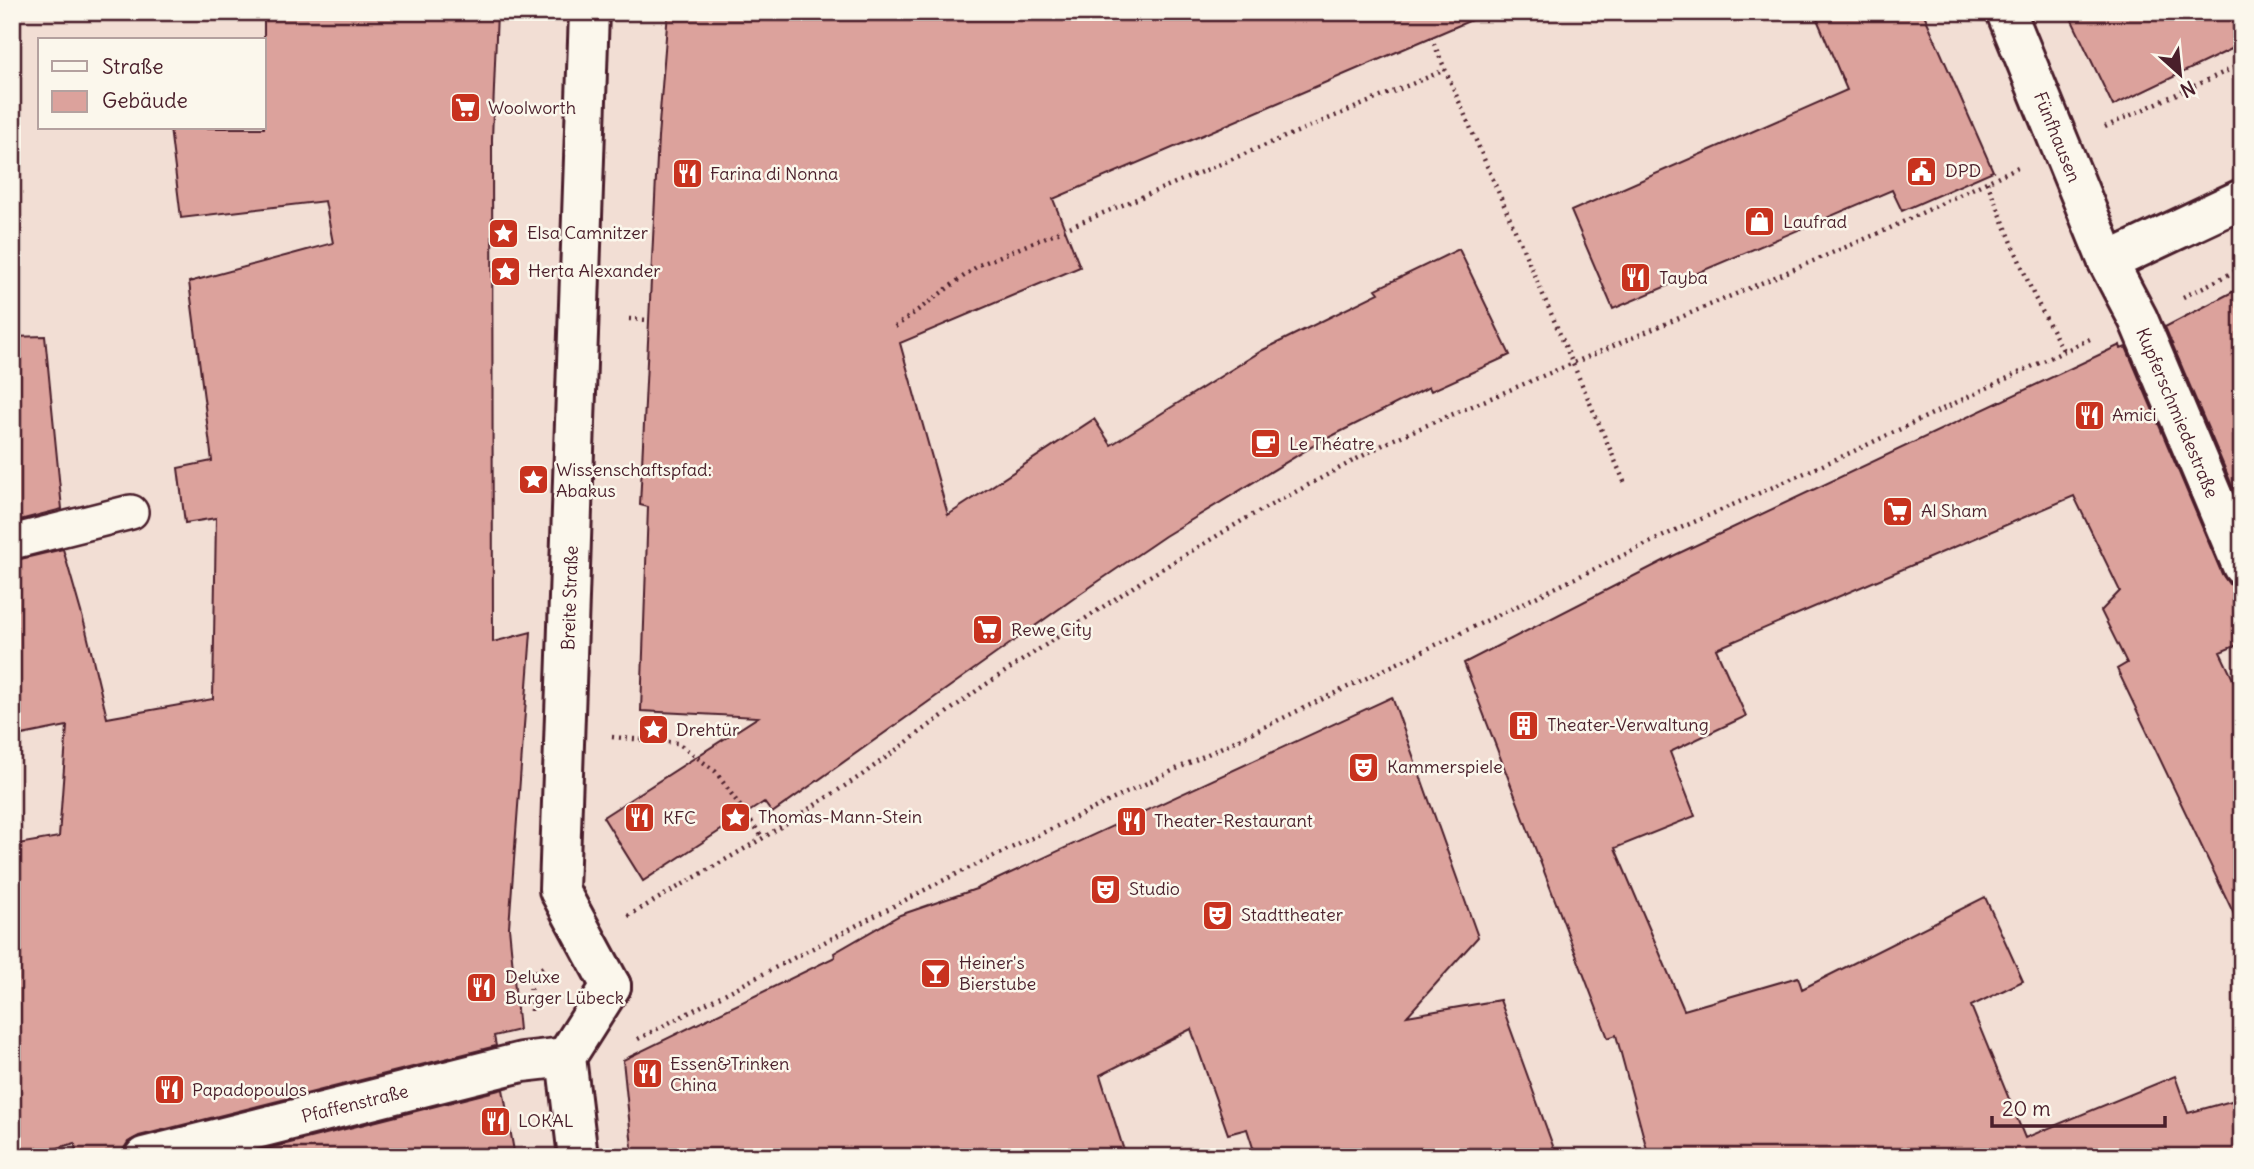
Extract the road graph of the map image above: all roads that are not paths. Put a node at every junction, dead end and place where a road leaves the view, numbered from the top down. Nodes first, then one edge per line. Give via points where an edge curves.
1 (589, 12) edge
2 (2006, 12) edge
3 (2242, 200) edge
4 (2108, 262) junction
5 (131, 512) dead end
6 (12, 542) edge
7 (2242, 566) edge
8 (550, 1059) junction
9 (144, 1157) edge
10 (578, 1157) edge

1 - 8 street, Breite Straße via 559,890 611,986
2 - 4 street, Fünfhausen
3 - 4 street
4 - 7 street, Kupferschmiedestraße via 2138,319
5 - 6 lane
8 - 9 street, Pfaffenstraße
8 - 10 street

